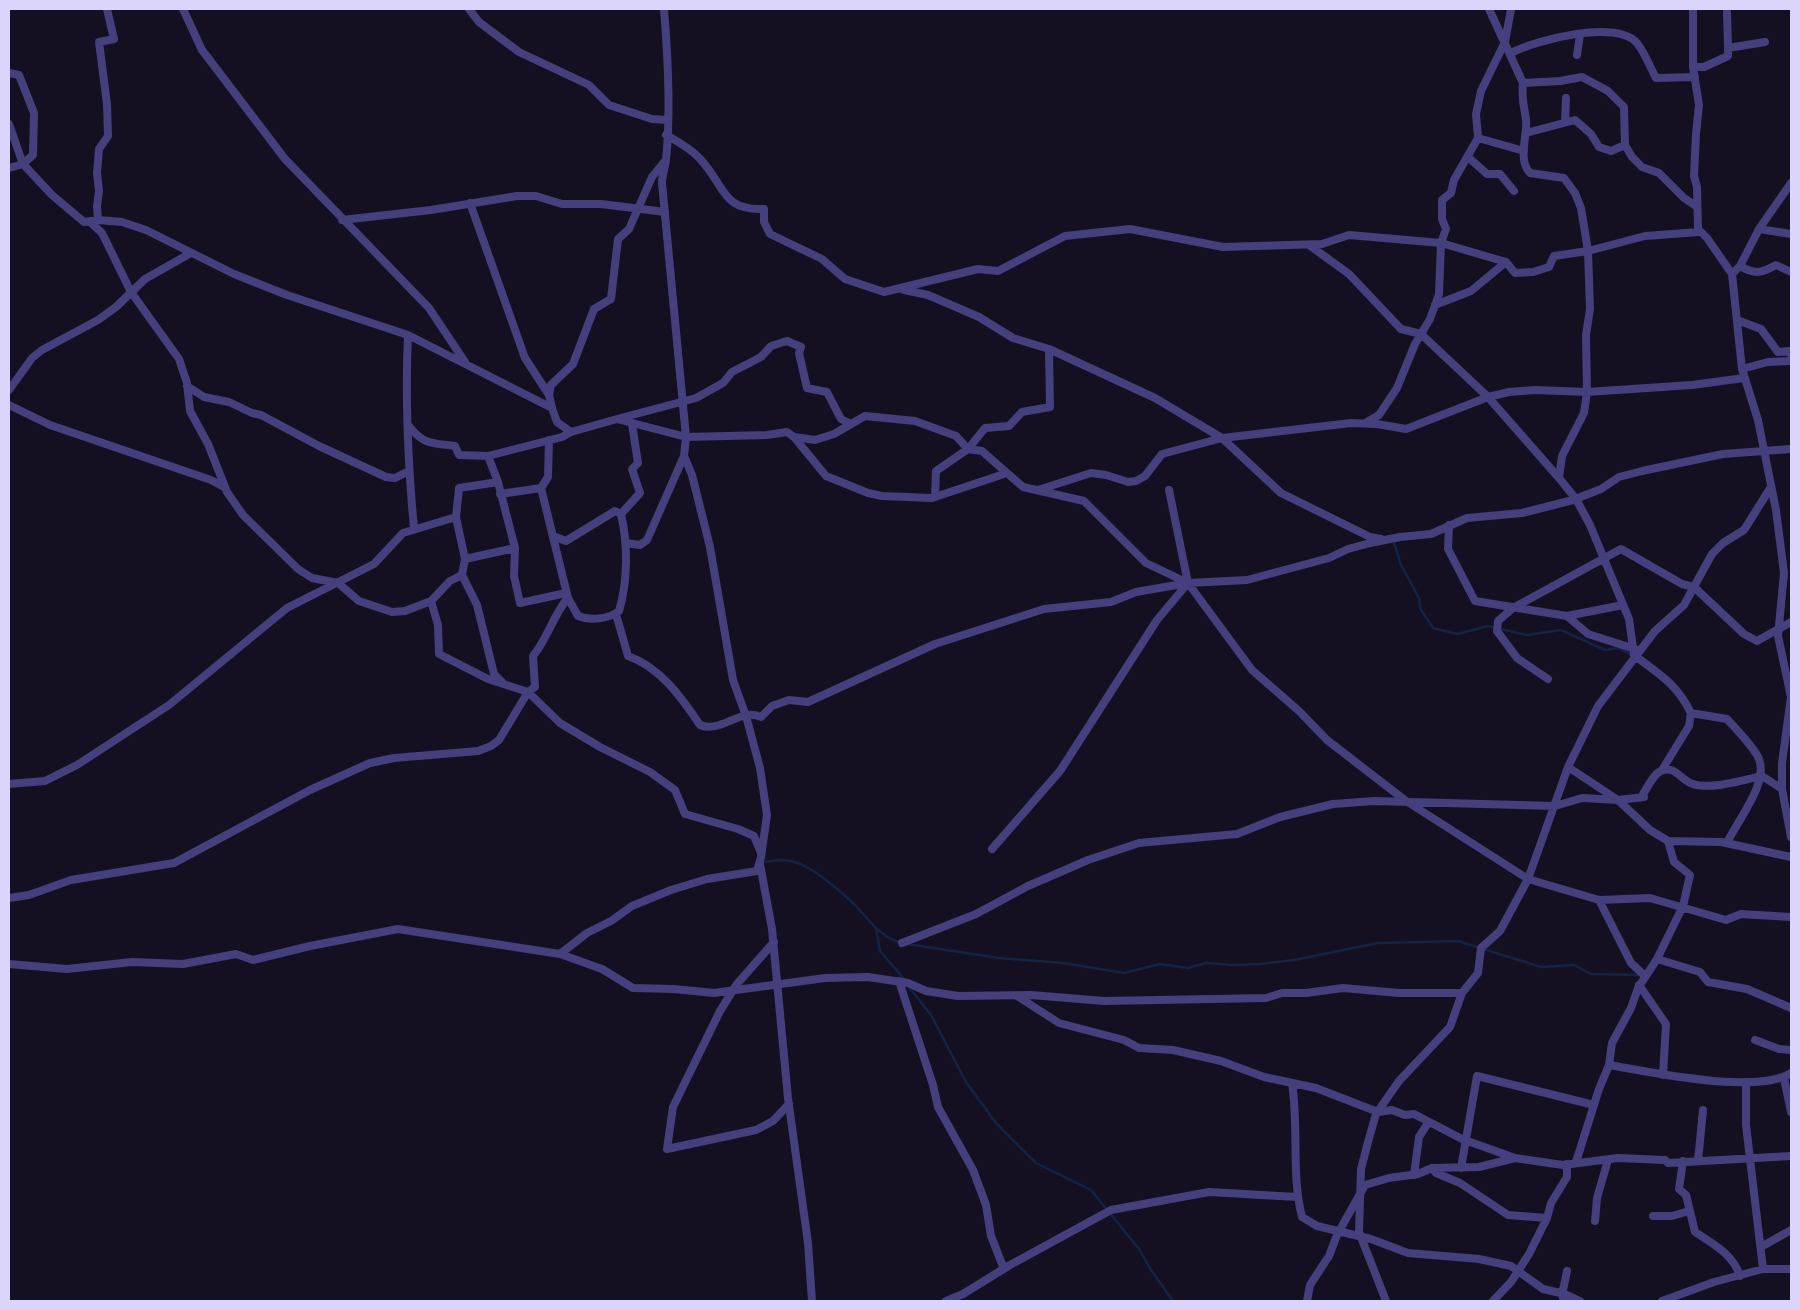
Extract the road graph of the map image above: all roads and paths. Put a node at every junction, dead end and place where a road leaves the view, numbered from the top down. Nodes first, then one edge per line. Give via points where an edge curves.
1 (107, 9) edge
2 (183, 9) edge
3 (469, 9) edge
4 (664, 9) edge
5 (1489, 9) edge
6 (1511, 9) edge
7 (1692, 9) edge
8 (1727, 12) dead end
9 (1580, 35) junction
10 (1504, 42) junction
11 (1765, 42) dead end
12 (1728, 48) junction
13 (1511, 52) junction
14 (1577, 55) dead end
15 (1693, 67) junction
16 (9, 73) edge
17 (1695, 77) junction
18 (1523, 83) junction
19 (1566, 98) dead end
20 (667, 120) junction
21 (1565, 122) junction
22 (9, 124) edge
23 (1526, 133) junction
24 (666, 134) junction
25 (1478, 138) junction
26 (1625, 145) junction
27 (1524, 150) junction
28 (1468, 157) junction
29 (666, 160) junction
30 (23, 164) junction
31 (9, 168) edge
32 (1791, 182) edge
33 (1514, 191) dead end
34 (470, 203) junction
35 (1696, 206) junction
36 (638, 210) junction
37 (665, 212) junction
38 (98, 220) junction
39 (342, 220) junction
40 (90, 222) junction
41 (1759, 229) junction
42 (1699, 232) junction
43 (1791, 234) edge
44 (1441, 243) junction
45 (1309, 245) junction
46 (1588, 251) junction
47 (191, 253) junction
48 (1506, 262) junction
49 (1740, 266) junction
50 (1791, 272) edge
51 (1732, 274) junction
52 (900, 289) junction
53 (132, 292) junction
54 (1435, 305) junction
55 (1737, 320) junction
56 (1421, 334) junction
57 (408, 335) junction
58 (1049, 349) junction
59 (1791, 352) edge
60 (1791, 361) edge
61 (466, 363) junction
62 (1742, 369) junction
63 (1744, 378) junction
64 (187, 386) junction
65 (9, 390) edge
66 (1587, 392) junction
67 (549, 395) junction
68 (1488, 397) junction
69 (681, 403) junction
70 (9, 405) edge
71 (552, 408) junction
72 (617, 419) junction
73 (849, 423) junction
74 (1365, 423) junction
75 (632, 424) junction
76 (409, 425) junction
77 (572, 432) junction
78 (686, 437) junction
79 (794, 437) junction
80 (1222, 438) junction
81 (549, 440) junction
82 (1791, 448) edge
83 (968, 449) junction
84 (1764, 450) junction
85 (488, 456) junction
86 (684, 456) junction
87 (409, 471) junction
88 (1007, 473) junction
89 (1559, 478) junction
90 (498, 482) junction
91 (224, 487) junction
92 (1771, 487) junction
93 (542, 488) junction
94 (1038, 490) junction
95 (1169, 490) dead end
96 (500, 494) junction
97 (935, 497) junction
98 (1576, 499) junction
99 (622, 514) junction
100 (456, 517) junction
101 (1449, 525) junction
102 (414, 529) junction
103 (553, 536) junction
104 (1385, 540) junction
105 (626, 543) junction
106 (515, 548) junction
107 (1604, 558) junction
108 (465, 559) junction
109 (462, 575) junction
110 (338, 583) junction
111 (1188, 583) junction
112 (1694, 587) junction
113 (567, 596) junction
114 (431, 601) junction
115 (1623, 605) junction
116 (1512, 608) junction
117 (616, 614) junction
118 (1567, 616) junction
119 (1791, 622) edge
120 (1778, 629) junction
121 (1634, 652) junction
122 (1548, 679) dead end
123 (508, 687) junction
124 (528, 692) junction
125 (1791, 702) edge
126 (1692, 713) junction
127 (746, 716) junction
128 (1568, 767) junction
129 (1662, 770) junction
130 (1762, 776) junction
131 (9, 784) edge
132 (1782, 789) junction
133 (1618, 800) junction
134 (1406, 801) junction
135 (1555, 806) junction
136 (1791, 837) edge
137 (1668, 841) junction
138 (1727, 842) junction
139 (992, 849) dead end
140 (1791, 857) edge
141 (761, 858) junction
142 (1528, 879) junction
143 (9, 898) edge
144 (1599, 900) junction
145 (1683, 906) junction
146 (1791, 917) edge
147 (774, 942) junction
148 (902, 943) dead end
149 (560, 954) junction
150 (1657, 959) junction
151 (9, 964) edge
152 (1645, 976) junction
153 (899, 982) junction
154 (778, 985) junction
155 (1639, 985) junction
156 (732, 991) junction
157 (1462, 993) junction
158 (1016, 996) junction
159 (1791, 1008) edge
160 (1755, 1040) dead end
161 (1791, 1050) edge
162 (1609, 1065) junction
163 (1791, 1073) edge
164 (1663, 1075) junction
165 (1784, 1078) junction
166 (1746, 1082) junction
167 (1292, 1083) junction
168 (788, 1104) junction
169 (1594, 1105) junction
170 (1703, 1110) dead end
171 (1378, 1112) junction
172 (1791, 1112) edge
173 (1428, 1123) junction
174 (1467, 1141) junction
175 (1791, 1156) edge
176 (1514, 1158) junction
177 (1749, 1159) junction
178 (1608, 1160) junction
179 (1698, 1161) junction
180 (1576, 1162) junction
181 (1683, 1162) junction
182 (1567, 1164) junction
183 (1432, 1168) junction
184 (1461, 1168) junction
185 (1414, 1175) junction
186 (1297, 1197) junction
187 (1360, 1199) junction
188 (1689, 1211) junction
189 (1653, 1216) dead end
190 (1547, 1218) junction
191 (1595, 1221) dead end
192 (1791, 1230) edge
193 (1339, 1232) junction
194 (1361, 1237) junction
195 (1761, 1247) junction
196 (1004, 1269) junction
197 (1763, 1269) junction
198 (1791, 1269) edge
199 (1516, 1271) junction
200 (1568, 1271) dead end
201 (1740, 1276) junction
202 (1563, 1297) edge
203 (812, 1301) edge
204 (946, 1301) edge
205 (1307, 1301) edge
206 (1386, 1301) edge
207 (1493, 1301) edge
208 (1580, 1301) edge
209 (1662, 1301) edge

1 - 38 street via 114,39 99,42 108,136 99,149
2 - 39 street via 202,50 252,117 285,159
3 - 20 street via 479,22 520,52 589,86 609,105 652,119
4 - 20 street
5 - 10 street
6 - 10 street
7 - 15 street
8 - 12 street
9 - 13 street via 1550,39
9 - 14 street
9 - 17 street via 1621,33 1637,43 1656,78
10 - 13 street
10 - 25 street via 1480,91 1476,114
11 - 12 street
12 - 15 street via 1728,56 1704,67
13 - 18 street
15 - 17 street
16 - 30 street via 19,74 34,113 33,155
17 - 35 street via 1700,105 1696,134
18 - 23 street via 1521,96
18 - 26 street via 1582,77 1605,90 1624,107
19 - 21 street
20 - 24 street
21 - 23 street
21 - 26 street via 1575,120 1591,134 1599,147 1611,151
22 - 30 street
23 - 27 street
24 - 29 street
24 - 52 street via 701,159 731,202 748,210 764,209 764,222 770,234 810,252 833,266 846,279 884,292
25 - 27 street
25 - 28 street
26 - 35 street via 1642,167 1660,172
27 - 46 street via 1530,173 1564,178 1574,192 1581,208
28 - 33 street via 1487,174 1500,174
28 - 44 street via 1454,180 1451,193 1442,200 1442,219 1446,229
29 - 36 street via 652,176
29 - 37 street via 662,180
30 - 31 street
30 - 40 street via 52,195 84,222
32 - 41 street
34 - 36 street via 531,196 562,204 602,204
34 - 39 street
34 - 67 street via 525,358
35 - 42 street
36 - 37 street
36 - 67 street via 629,229 618,239 611,299 594,309 573,364 553,382
37 - 69 street
38 - 40 street
38 - 47 street via 122,222 146,230
39 - 61 street via 430,308
40 - 53 street via 102,233
41 - 43 street
41 - 49 street
42 - 46 street via 1645,236
42 - 51 street via 1707,238
44 - 45 street via 1349,235
44 - 48 street
44 - 54 street via 1439,294
45 - 52 street via 1223,247 1130,229 1107,230 1065,236 998,271 978,269
45 - 56 street via 1349,274 1401,329
46 - 48 street via 1554,256 1549,267 1533,272 1515,274
46 - 66 street
47 - 53 street via 151,275
47 - 57 street via 287,295
48 - 54 street via 1471,291
49 - 50 street via 1750,272 1762,273 1776,265
49 - 51 street
51 - 55 street
52 - 58 street via 928,296 979,317 1013,338
53 - 64 street via 174,351
53 - 65 street via 98,320 42,350 32,358
54 - 56 street
55 - 59 street via 1761,329 1778,352
55 - 62 street
56 - 68 street
56 - 74 street via 1397,388 1379,415
57 - 61 street
57 - 76 street
58 - 80 street via 1154,398
58 - 83 street via 1050,407 1022,412 1009,426 985,428
60 - 62 street via 1768,362
61 - 71 street
62 - 63 street
63 - 66 street
63 - 84 street
64 - 87 street via 209,399 229,402 261,415 386,477 395,478
64 - 91 street via 190,411 208,444
66 - 68 street via 1520,391
66 - 89 street via 1584,413 1562,456
67 - 71 street
68 - 74 street via 1406,429
68 - 89 street
69 - 72 street
69 - 73 street via 708,393 732,372 763,356 771,346 787,341 801,347 799,353 807,388 827,392 841,419
69 - 78 street
70 - 91 street via 50,425
71 - 77 street via 557,422
72 - 75 street
72 - 77 street
73 - 79 street via 824,438
73 - 83 street via 865,416 915,421 956,436
74 - 80 street
75 - 78 street
75 - 99 street via 638,463 632,469 640,493
76 - 85 street via 426,442 455,446 458,455
76 - 87 street
77 - 81 street
78 - 79 street via 787,432
78 - 86 street
79 - 97 street via 822,473 836,481 882,496
80 - 94 street via 1162,454 1145,476 1136,481 1091,473
80 - 104 street via 1281,493 1370,536
81 - 85 street
81 - 93 street via 548,477
82 - 84 street
83 - 88 street via 982,451
83 - 97 street via 936,471
84 - 92 street
84 - 98 street via 1719,455 1642,471 1619,477
85 - 90 street
86 - 105 street via 647,540 640,545
86 - 127 street via 710,547 733,680
87 - 102 street
88 - 94 street via 1018,484
88 - 97 street
89 - 98 street
90 - 96 street
90 - 100 street via 459,488
91 - 110 street via 243,515 304,574
92 - 112 street via 1744,530 1712,554
92 - 120 street via 1784,573
93 - 96 street
93 - 103 street
94 - 111 street via 1084,502 1146,563
95 - 111 street
96 - 106 street
98 - 101 street via 1522,513 1467,518
98 - 107 street
99 - 103 street via 614,511 566,541
99 - 105 street
100 - 102 street
100 - 108 street
101 - 104 street via 1430,534
101 - 116 street via 1448,549 1475,601
102 - 110 street via 403,532 374,564
103 - 113 street
104 - 111 street via 1247,580
105 - 117 street via 622,598
106 - 108 street
106 - 113 street via 514,576 520,603
107 - 112 street via 1623,549 1682,584
107 - 115 street
107 - 116 street
108 - 109 street
109 - 114 street via 450,581
109 - 123 street via 477,605 494,674
110 - 114 street via 354,598 385,612 405,611
110 - 131 street via 282,611 169,705 77,765 45,781
111 - 127 street via 1136,592 1111,602 1044,609 1016,617 931,646 808,702 789,700 772,706 763,716
111 - 134 street via 1252,670 1327,740
111 - 139 street via 1157,620 1060,771
112 - 120 street via 1744,634 1755,640
112 - 121 street via 1684,605
113 - 117 street via 580,617 591,619
113 - 124 street via 533,656 535,687
114 - 123 street via 438,625 440,654
115 - 118 street
115 - 121 street via 1629,619
116 - 118 street
116 - 122 street via 1498,622 1498,631 1517,658
117 - 127 street via 628,656 652,667 685,702 700,725 726,723
118 - 121 street via 1588,634
119 - 120 street
120 - 125 street
121 - 126 street via 1676,687
121 - 128 street via 1598,706
123 - 124 street
124 - 141 street via 560,723 650,772 675,790 685,814 754,836
124 - 143 street via 507,730 491,746 478,751 370,763 310,790 174,863 71,880 30,895
125 - 132 street via 1782,763
126 - 129 street via 1689,726
126 - 130 street via 1727,719 1758,756
127 - 141 street via 760,768 767,815
128 - 133 street
128 - 135 street
129 - 130 street via 1674,770 1693,785 1728,783
129 - 133 street via 1643,794 1644,798
130 - 132 street
130 - 138 street
132 - 136 street
133 - 135 street via 1582,798
133 - 137 street via 1650,830
134 - 135 street
134 - 142 street
134 - 148 street via 1333,804 1280,817 1237,834 1139,843 1088,860 1028,886 976,914
135 - 142 street
137 - 138 street
137 - 145 street via 1674,862 1690,875
138 - 140 street
141 - 147 street
141 - 149 street via 757,871 707,879 632,906
142 - 144 street
142 - 157 street via 1500,931 1481,948 1478,973
144 - 145 street via 1650,898
144 - 152 street via 1631,963
145 - 146 street via 1726,920 1741,914
145 - 150 street
147 - 154 street
147 - 156 street
149 - 151 street via 398,929 253,960 236,954 183,964 132,962 67,969
149 - 156 street via 602,969 633,988 714,993
150 - 152 street
150 - 159 street via 1700,972 1708,982 1747,989
152 - 155 street
153 - 154 street via 868,977
153 - 158 street via 926,991 958,996
153 - 196 street via 938,1107 973,1170 986,1205 991,1236
154 - 156 street
154 - 168 street
155 - 162 street via 1612,1043
155 - 164 street via 1666,1024
156 - 168 street via 673,1107 667,1149 756,1130 773,1121
157 - 158 street via 1399,993 1343,988 1282,993 1266,998 1194,1000 1104,1001
157 - 171 street via 1450,1027 1399,1081
158 - 167 street via 1059,1023 1124,1040 1139,1048 1173,1050
160 - 161 street
162 - 164 street
162 - 169 street
163 - 165 street
164 - 166 street
165 - 166 street
165 - 172 street
166 - 177 street via 1745,1122
167 - 171 street via 1316,1088
167 - 186 street via 1296,1110
168 - 203 street via 808,1243
169 - 174 street via 1478,1076
169 - 180 street
170 - 179 street
171 - 173 street via 1392,1110 1405,1116 1414,1114
171 - 187 street via 1361,1168
173 - 174 street
173 - 185 street via 1419,1137
174 - 176 street
174 - 184 street
175 - 177 street
176 - 182 street
176 - 184 street
177 - 179 street
177 - 195 street
178 - 180 street
178 - 181 street via 1641,1158
178 - 191 street via 1597,1198
179 - 181 street
180 - 182 street
181 - 188 street via 1679,1189 1686,1195
182 - 190 street via 1567,1176 1551,1203
183 - 184 street
183 - 185 street
183 - 190 street via 1508,1215
185 - 187 street via 1366,1185
186 - 193 street via 1302,1217 1317,1226
186 - 196 street via 1209,1192 1111,1210
187 - 193 street
187 - 194 street
188 - 189 street via 1672,1216
188 - 201 street via 1695,1232 1725,1253 1734,1262
190 - 199 street via 1530,1254
192 - 195 street
193 - 194 street
193 - 205 street via 1310,1284
194 - 199 street via 1408,1253 1479,1259 1511,1266
194 - 206 street
195 - 197 street
196 - 204 street
197 - 198 street
197 - 201 street
199 - 202 street via 1543,1289
199 - 207 street
200 - 202 street
201 - 209 street
202 - 208 street

